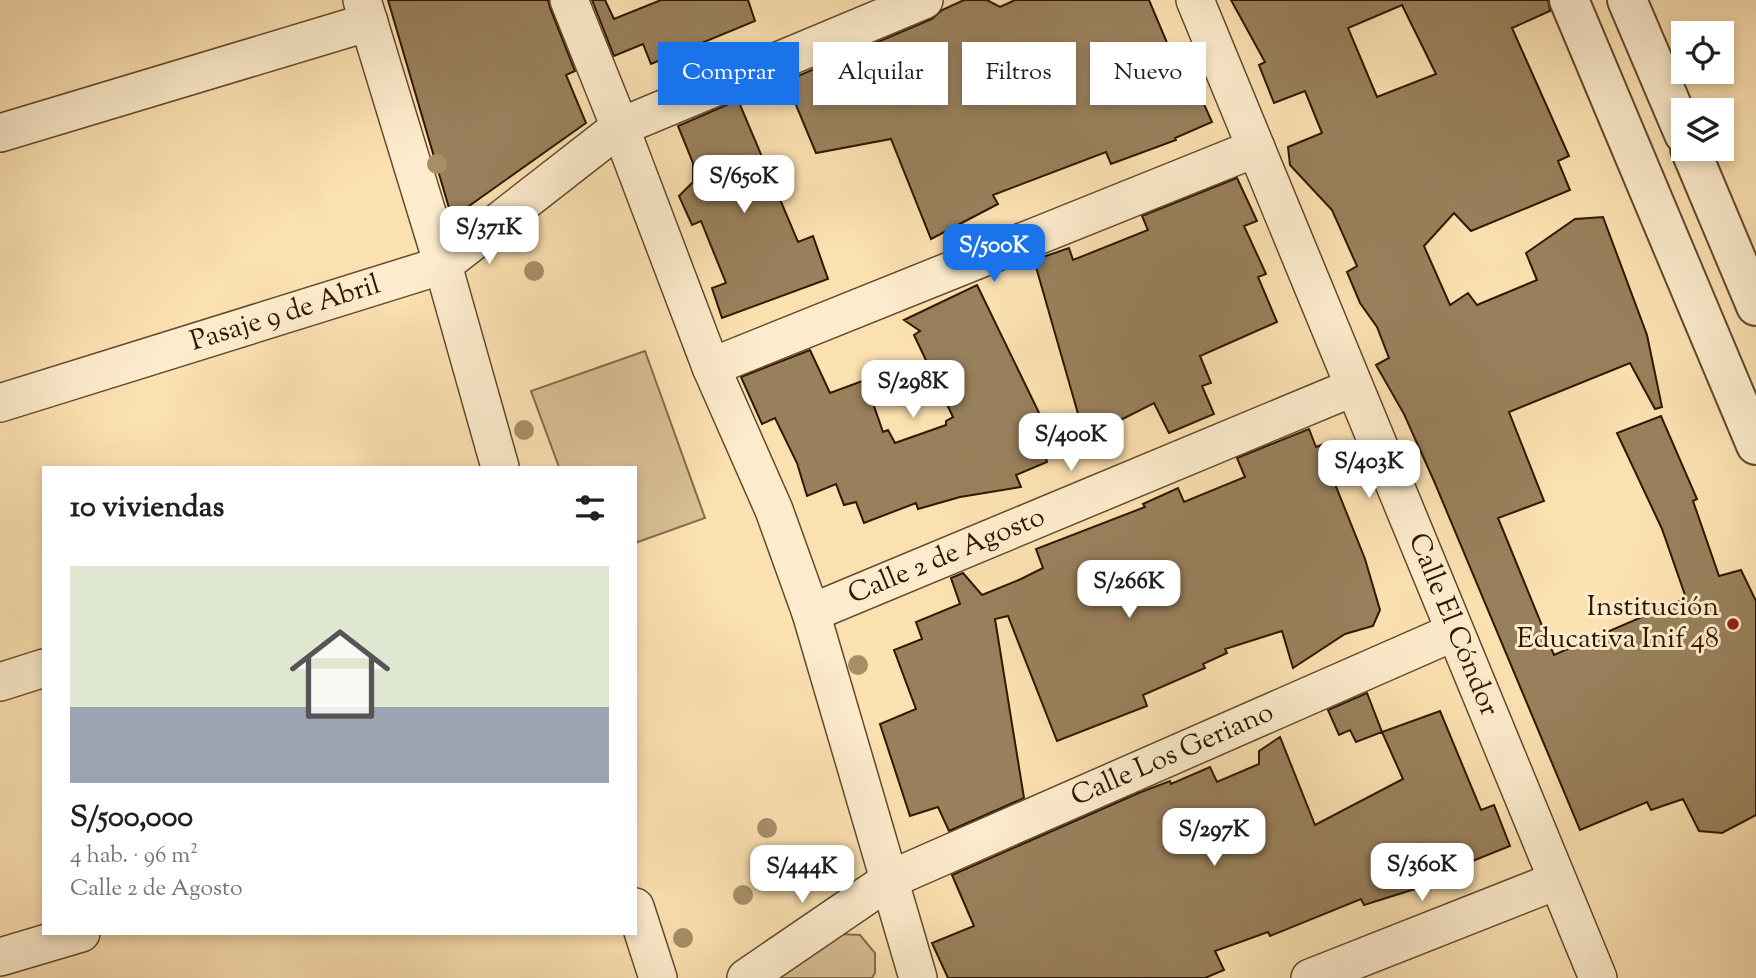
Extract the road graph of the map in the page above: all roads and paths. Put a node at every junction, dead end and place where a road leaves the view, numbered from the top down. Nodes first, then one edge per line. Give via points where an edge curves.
1 (569, 0) edge
2 (925, 0) edge
3 (1195, 0) edge
4 (1569, 0) edge
5 (1627, 0) edge
6 (366, 11) edge
7 (1671, 104) edge
8 (620, 127) junction
9 (0, 133) edge
10 (1256, 148) junction
11 (1694, 161) edge
12 (443, 265) junction
13 (1756, 306) edge
14 (711, 367) junction
15 (1354, 387) junction
16 (0, 403) edge
17 (1756, 445) edge
18 (500, 466) edge
19 (811, 613) junction
20 (1454, 632) junction
21 (42, 669) edge
22 (0, 682) edge
23 (891, 879) junction
24 (1556, 881) junction
25 (637, 913) edge
26 (74, 935) edge
27 (7, 953) edge
28 (658, 978) edge
29 (746, 978) edge
30 (918, 978) edge
31 (1310, 978) edge
32 (1598, 978) edge

1 - 8 street
2 - 8 street, Pasaje 9 de Abril
3 - 10 street, Calle El Cóndor
4 - 17 street
5 - 7 street
6 - 9 street
6 - 12 street
8 - 12 street, Pasaje 9 de Abril
8 - 14 street
10 - 14 street
10 - 15 street, Calle El Cóndor
11 - 13 street
12 - 16 street, Pasaje 9 de Abril
12 - 18 street
14 - 19 street via 774,510
15 - 19 street, Calle 2 de Agosto
15 - 20 street, Calle El Cóndor
19 - 23 street
20 - 23 street, Calle Los Geriano
20 - 24 street, Calle El Cóndor
21 - 22 street
23 - 29 street, Calle Los Geriano
23 - 30 street
24 - 31 street
24 - 32 street, Calle El Cóndor
25 - 28 street
26 - 27 street

